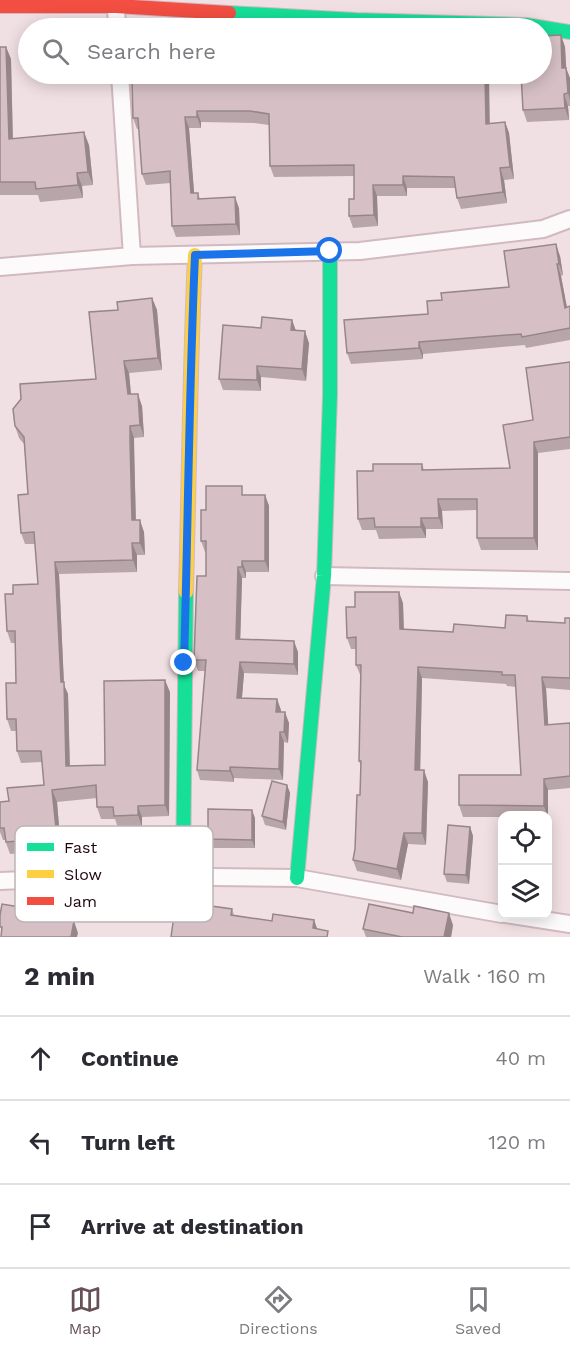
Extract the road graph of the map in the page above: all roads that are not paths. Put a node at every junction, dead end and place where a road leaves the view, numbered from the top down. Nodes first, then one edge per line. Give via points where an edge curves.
1 (0, 6) edge
2 (116, 6) junction
3 (117, 18) edge
4 (322, 18) edge
5 (552, 29) edge
6 (570, 32) edge
7 (121, 84) edge
8 (570, 219) edge
9 (330, 251) junction
10 (195, 255) junction
11 (132, 256) junction
12 (0, 267) edge
13 (324, 576) junction
14 (570, 581) edge
15 (183, 826) edge
16 (213, 877) edge
17 (297, 878) junction
18 (15, 880) edge
19 (0, 881) edge
20 (498, 913) edge
21 (537, 919) edge
22 (570, 924) edge

1 - 2 street
2 - 3 street
2 - 4 street
5 - 6 street
7 - 11 street
8 - 9 street via 543,229 360,251
9 - 10 street
9 - 13 street
10 - 11 street
10 - 15 street
11 - 12 street
13 - 14 street
13 - 17 street
16 - 17 street
17 - 20 street
18 - 19 street
21 - 22 street

